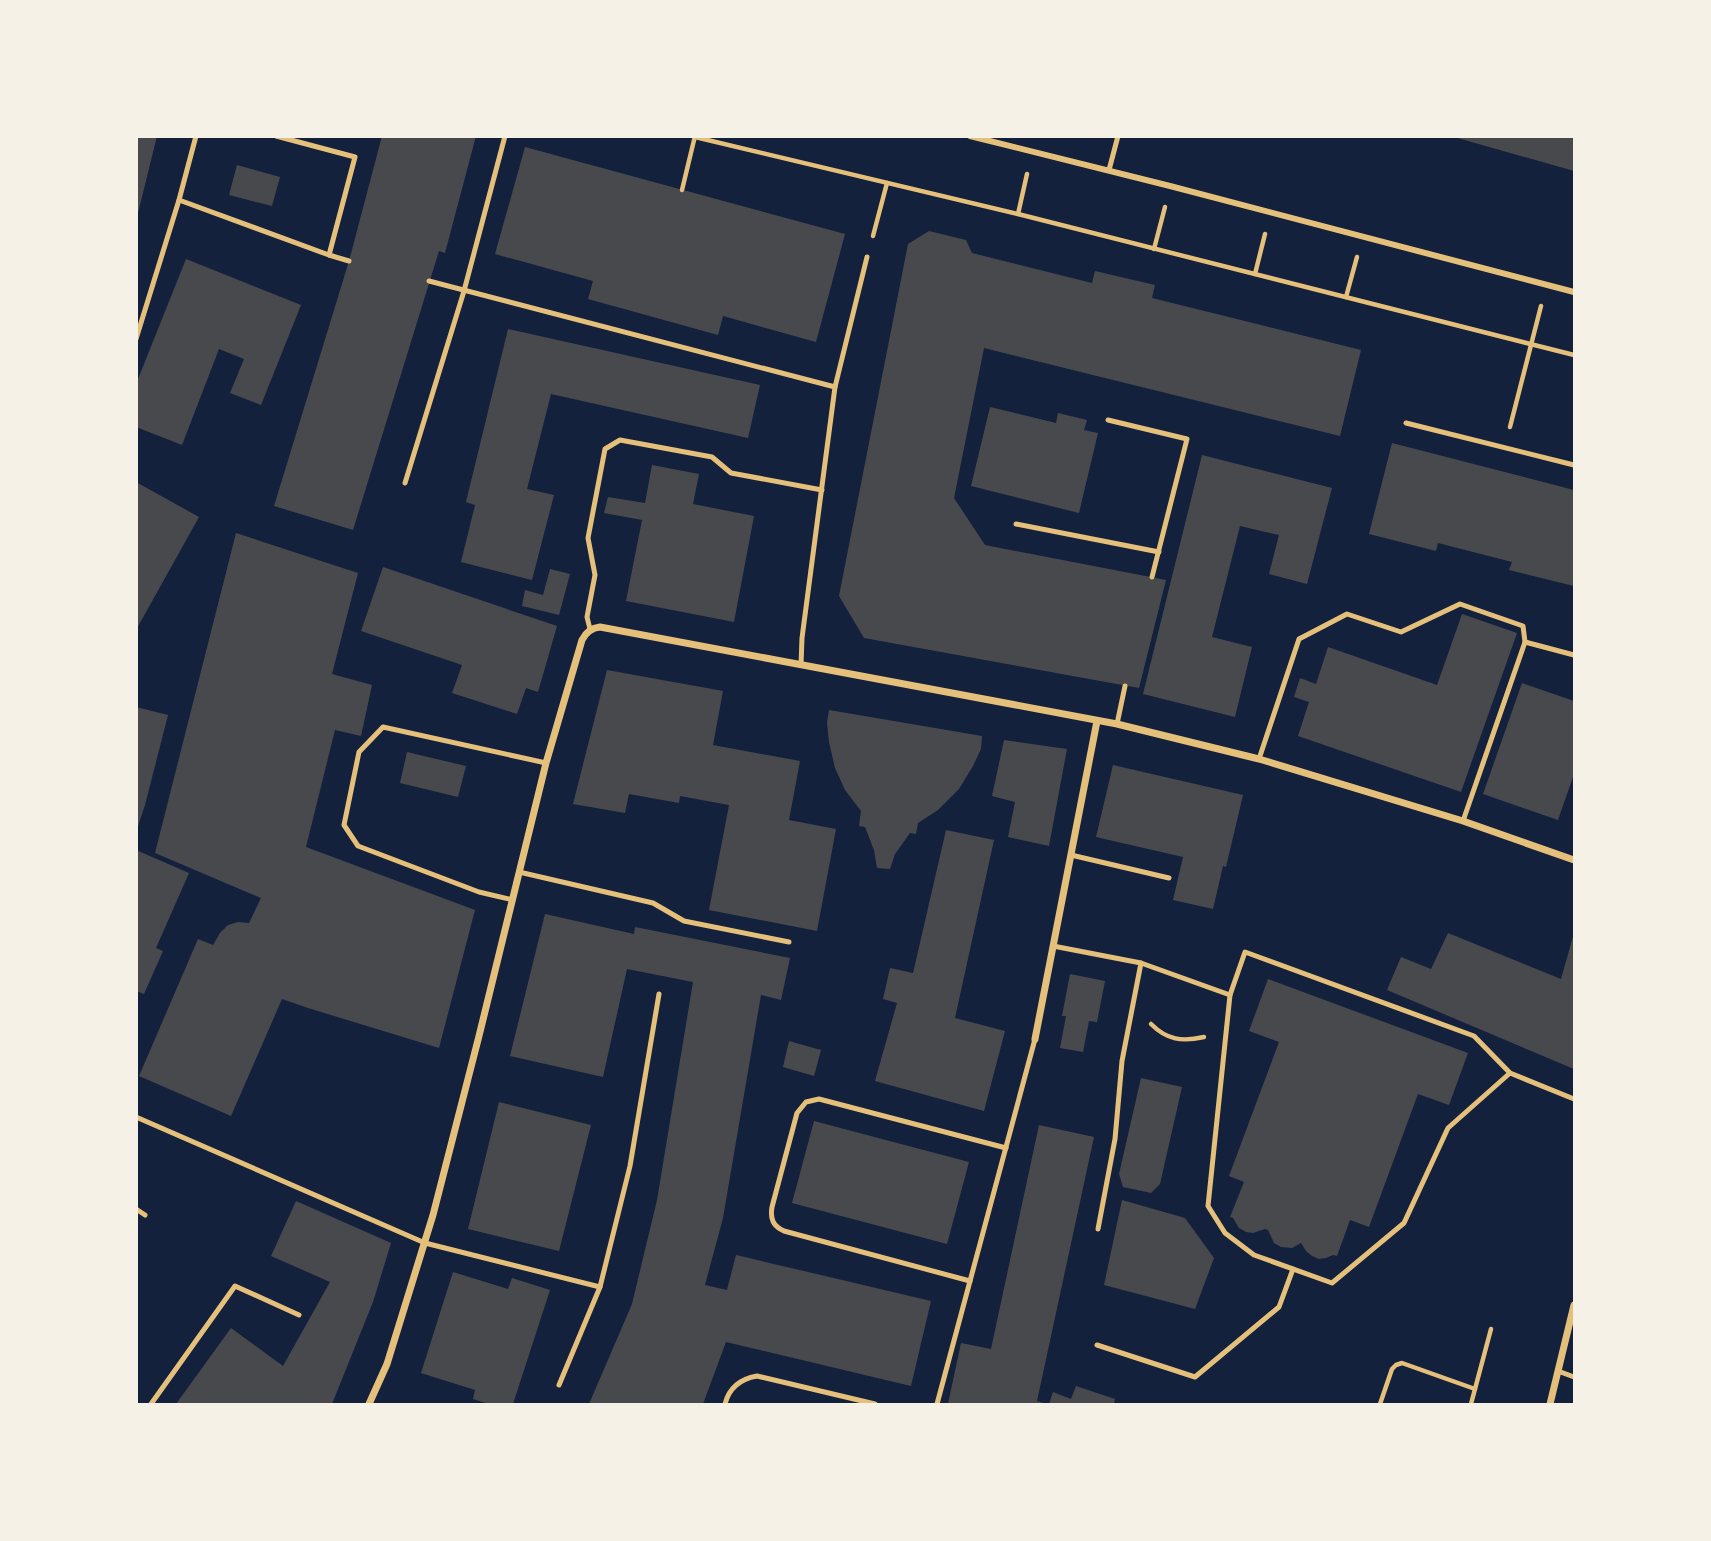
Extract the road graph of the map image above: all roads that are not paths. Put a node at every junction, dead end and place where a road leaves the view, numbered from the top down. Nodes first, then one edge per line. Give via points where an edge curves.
1 (195, 136) edge
2 (276, 136) edge
3 (505, 136) edge
4 (970, 136) edge
5 (1118, 136) edge
6 (1109, 170) junction
7 (179, 200) junction
8 (329, 255) junction
9 (867, 257) dead end
10 (349, 261) dead end
11 (429, 281) dead end
12 (464, 290) junction
13 (1574, 292) edge
14 (136, 339) edge
15 (835, 387) junction
16 (1108, 420) dead end
17 (1406, 422) dead end
18 (1574, 465) edge
19 (405, 483) dead end
20 (822, 490) junction
21 (1016, 524) dead end
22 (1158, 552) junction
23 (1152, 577) dead end
24 (590, 629) junction
25 (1525, 642) junction
26 (1574, 655) edge
27 (801, 664) junction
28 (1125, 685) dead end
29 (1097, 721) junction
30 (1117, 724) junction
31 (1259, 759) junction
32 (547, 763) junction
33 (1463, 821) junction
34 (1071, 855) junction
35 (1574, 860) edge
36 (519, 873) junction
37 (1169, 878) dead end
38 (513, 900) junction
39 (789, 942) dead end
40 (1053, 946) junction
41 (1141, 963) junction
42 (659, 994) dead end
43 (1230, 995) junction
44 (1035, 1039) joint
45 (1510, 1073) junction
46 (1574, 1100) edge
47 (136, 1117) edge
48 (1006, 1148) junction
49 (136, 1209) edge
50 (145, 1215) dead end
51 (1098, 1229) dead end
52 (425, 1242) junction
53 (1293, 1269) junction
54 (970, 1281) junction
55 (600, 1287) junction
56 (1574, 1305) edge
57 (299, 1315) dead end
58 (1097, 1345) dead end
59 (1558, 1371) junction
60 (1574, 1377) edge
61 (558, 1385) dead end
62 (151, 1405) edge
63 (369, 1405) edge
64 (725, 1405) edge
65 (876, 1405) edge
66 (937, 1405) edge
67 (1550, 1405) edge

1 - 7 lane
2 - 8 lane via 355,157
3 - 12 lane
4 - 6 street
5 - 6 lane
6 - 13 street
7 - 8 lane
7 - 14 lane
8 - 10 lane
9 - 15 lane
11 - 12 lane
12 - 15 lane
12 - 19 lane
15 - 20 lane
16 - 22 lane via 1187,439
17 - 18 lane
20 - 24 lane via 731,473 712,457 620,440 605,449 588,538 595,575 587,617
20 - 27 lane
21 - 22 lane
22 - 23 lane
24 - 27 street via 600,627
24 - 32 street via 582,640
25 - 26 lane
25 - 31 lane via 1523,626 1460,604 1401,632 1347,614 1298,639
25 - 33 lane
27 - 29 street
28 - 30 lane
29 - 30 street
29 - 34 street
30 - 31 street
31 - 33 street
32 - 36 street
32 - 38 lane via 383,727 359,752 344,825 358,846 479,892
33 - 35 street
34 - 37 lane
34 - 40 street
36 - 38 street
36 - 39 lane via 653,903 684,921
38 - 52 street
40 - 41 lane
40 - 44 street
41 - 43 lane
41 - 51 lane
42 - 55 lane via 630,1166
43 - 45 lane via 1245,952 1474,1037
43 - 53 lane via 1208,1206 1225,1233 1254,1255
44 - 48 lane
45 - 46 lane
45 - 53 lane via 1448,1128 1404,1223 1332,1283
47 - 52 lane
48 - 54 lane
48 - 54 lane via 812,1099 797,1113 775,1194 771,1216 777,1228
49 - 50 lane
52 - 55 lane
52 - 63 street via 387,1364
53 - 58 lane via 1279,1307 1195,1377
54 - 66 lane
55 - 61 lane
56 - 59 street
57 - 62 lane via 235,1286
59 - 60 lane
59 - 67 street
64 - 65 lane via 733,1388 757,1376

